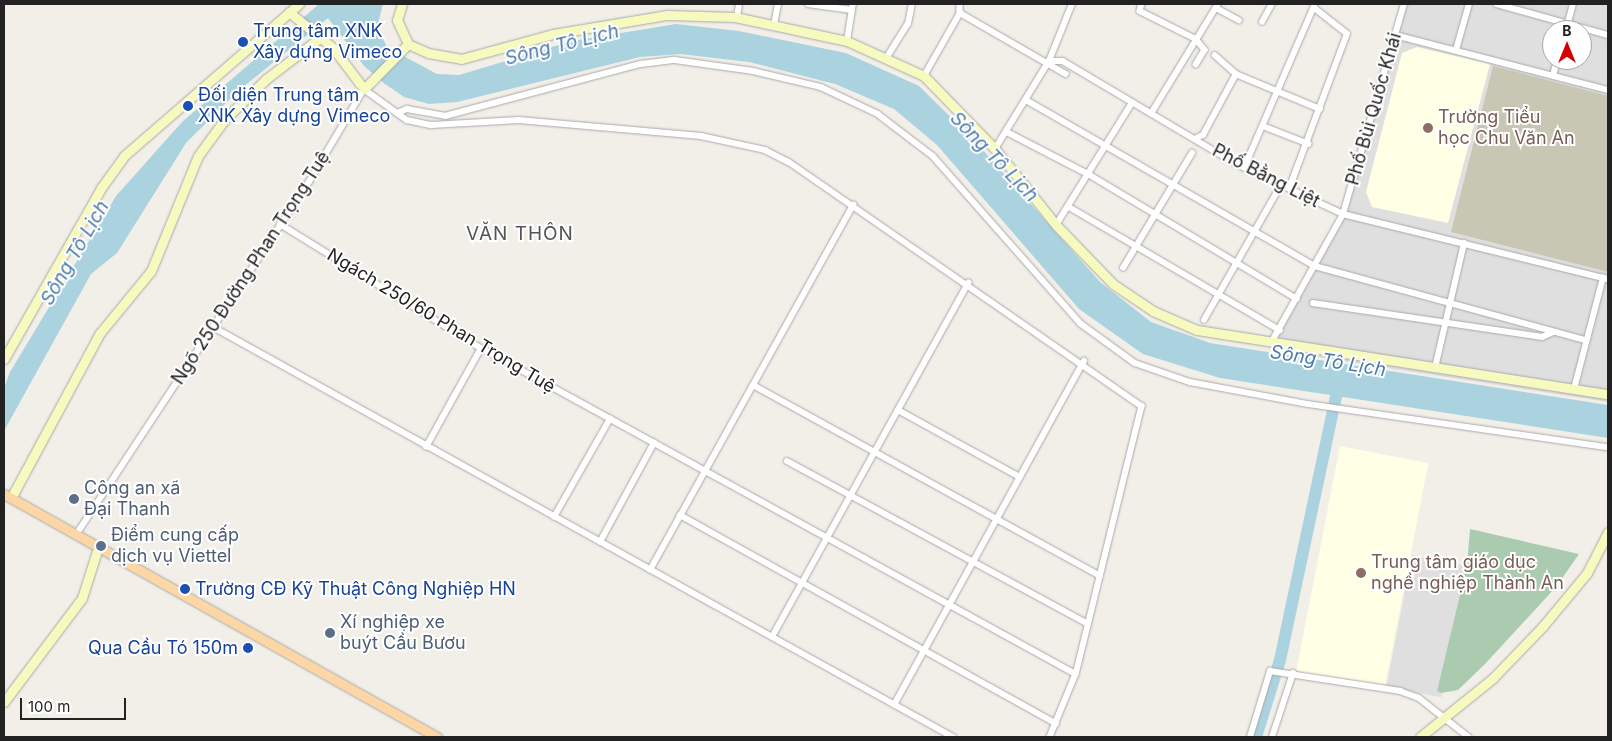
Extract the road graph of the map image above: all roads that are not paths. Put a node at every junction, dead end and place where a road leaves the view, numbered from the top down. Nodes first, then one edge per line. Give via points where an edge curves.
1 (299, 4) edge
2 (402, 4) edge
3 (739, 4) edge
4 (778, 4) edge
5 (808, 4) edge
6 (816, 4) edge
7 (912, 4) edge
8 (960, 4) edge
9 (1072, 4) edge
10 (1142, 4) edge
11 (1272, 4) edge
12 (1404, 4) edge
13 (1469, 4) edge
14 (1497, 4) edge
15 (1573, 4) edge
16 (1217, 6) edge
17 (1314, 6) edge
18 (1514, 6) edge
19 (853, 7) edge
20 (289, 12) junction
21 (960, 13) junction
22 (737, 17) junction
23 (1239, 20) dead end
24 (1549, 20) edge
25 (1569, 20) edge
26 (1262, 22) dead end
27 (774, 25) junction
28 (1592, 32) edge
29 (319, 35) junction
30 (1395, 35) junction
31 (1608, 35) edge
32 (1196, 39) junction
33 (847, 41) junction
34 (408, 44) junction
35 (1456, 50) junction
36 (1215, 55) dead end
37 (887, 57) junction
38 (1049, 61) junction
39 (1196, 64) dead end
40 (1554, 70) edge
41 (1066, 74) dead end
42 (1236, 74) junction
43 (924, 76) junction
44 (1553, 76) junction
45 (364, 89) junction
46 (1608, 90) edge
47 (1276, 93) junction
48 (1026, 100) junction
49 (1132, 103) junction
50 (1320, 109) junction
51 (1152, 112) junction
52 (397, 113) junction
53 (1263, 126) junction
54 (1007, 132) junction
55 (1195, 139) junction
56 (1107, 144) junction
57 (1309, 144) junction
58 (996, 149) junction
59 (1192, 153) dead end
60 (1244, 168) junction
61 (1090, 175) junction
62 (1175, 183) junction
63 (1280, 186) junction
64 (1288, 189) junction
65 (853, 205) junction
66 (1070, 208) junction
67 (1156, 214) junction
68 (1343, 214) junction
69 (280, 224) junction
70 (1056, 225) junction
71 (1254, 231) junction
72 (1464, 243) junction
73 (1138, 246) junction
74 (1235, 260) junction
75 (1315, 266) junction
76 (1123, 268) dead end
77 (1606, 278) edge
78 (968, 283) junction
79 (1216, 294) junction
80 (1297, 299) junction
81 (1313, 302) dead end
82 (1451, 302) junction
83 (1204, 320) dead end
84 (1447, 321) junction
85 (213, 328) junction
86 (1280, 330) junction
87 (1552, 332) junction
88 (1586, 340) junction
89 (1271, 343) junction
90 (481, 348) junction
91 (4, 359) edge
92 (1084, 362) junction
93 (1435, 368) junction
94 (753, 385) junction
95 (1574, 389) junction
96 (1608, 394) edge
97 (898, 410) junction
98 (607, 418) junction
99 (654, 443) junction
100 (426, 447) junction
101 (1608, 447) edge
102 (874, 453) junction
103 (787, 462) dead end
104 (704, 470) junction
105 (1020, 477) junction
106 (7, 496) edge
107 (850, 496) junction
108 (680, 515) junction
109 (554, 517) junction
110 (996, 520) junction
111 (1608, 532) edge
112 (76, 535) junction
113 (827, 538) junction
114 (600, 542) junction
115 (98, 548) junction
116 (972, 563) junction
117 (650, 570) junction
118 (1100, 576) junction
119 (803, 582) junction
120 (949, 605) junction
121 (1088, 624) junction
122 (772, 638) junction
123 (925, 649) junction
124 (1293, 673) junction
125 (1076, 674) junction
126 (4, 702) edge
127 (894, 705) junction
128 (1447, 720) junction
129 (1056, 723) junction
130 (436, 737) edge
131 (953, 737) edge
132 (1050, 737) edge
133 (1250, 737) edge
134 (1272, 737) edge
135 (1420, 737) edge
136 (1469, 737) edge

1 - 20 street
2 - 34 street via 397,20
3 - 22 street
4 - 27 street
5 - 6 street
6 - 19 street
7 - 37 street via 908,24
8 - 21 street
9 - 38 street
10 - 32 street via 1140,11
11 - 26 street
12 - 30 street, Phố Bùi Quốc Khái
13 - 35 street
14 - 18 street
15 - 25 street
16 - 23 street
16 - 32 street
17 - 47 street
17 - 50 street via 1347,34
18 - 24 street
19 - 33 street
20 - 29 street
20 - 91 street via 124,156 91,204
21 - 38 street, Phố Bằng Liệt
21 - 43 street
22 - 27 street
22 - 34 street via 667,15 589,27 461,58 428,53
27 - 33 street
28 - 31 street
29 - 45 street
29 - 106 street via 266,79 225,119 198,156 151,271 100,333
30 - 35 street
30 - 68 street, Phố Bùi Quốc Khái
32 - 39 street via 1206,50
32 - 51 street
33 - 37 street
34 - 45 street, Ngõ 250 Đường Phan Trọng Tuệ
35 - 44 street
36 - 42 street
37 - 43 street
38 - 41 street
38 - 48 street
38 - 49 street, Phố Bằng Liệt via 1063,61
40 - 44 street
42 - 47 street
42 - 55 street via 1203,135
43 - 58 street
44 - 46 street
45 - 52 street
45 - 69 street, Ngõ 250 Đường Phan Trọng Tuệ
47 - 50 street
47 - 53 street
48 - 54 street
48 - 56 street
49 - 51 street, Phố Bằng Liệt
49 - 56 street
50 - 57 street
51 - 55 street, Phố Bằng Liệt
52 - 65 street via 431,125 519,120 701,136 765,150
52 - 101 street via 407,109 445,116 641,64 674,60 753,71 821,87 878,114 933,156 1080,323 1135,363 1190,382 1300,402
53 - 57 street
53 - 60 street
54 - 58 street
54 - 61 street
55 - 60 street, Phố Bằng Liệt
56 - 61 street
56 - 62 street
57 - 64 street
58 - 70 street
59 - 62 street
60 - 63 street, Phố Bằng Liệt
61 - 66 street
61 - 67 street
62 - 67 street
62 - 71 street
63 - 64 street, Phố Bằng Liệt
63 - 71 street
64 - 68 street, Phố Bằng Liệt
65 - 78 street
65 - 94 street
66 - 70 street
66 - 73 street
67 - 73 street
67 - 74 street
68 - 72 street, Phố Bằng Liệt
68 - 75 street, Phố Bùi Quốc Khái
69 - 85 street, Ngõ 250 Đường Phan Trọng Tuệ
69 - 90 street, Ngách 250/60 Phan Trọng Tuệ
70 - 89 street via 1114,284 1153,311 1197,330
71 - 74 street
71 - 75 street
72 - 77 street, Phố Bằng Liệt
72 - 82 street
73 - 76 street
73 - 79 street
74 - 79 street
74 - 80 street
75 - 80 street, Phố Bùi Quốc Khái
75 - 82 street
77 - 88 street
78 - 92 street
78 - 97 street
79 - 83 street
79 - 86 street
80 - 86 street, Phố Bùi Quốc Khái
81 - 84 street
82 - 84 street
82 - 87 street via 1545,325
84 - 87 street via 1542,337
84 - 93 street
85 - 100 street
85 - 112 street, Ngõ 250 Đường Phan Trọng Tuệ
86 - 89 street, Phố Bùi Quốc Khái
87 - 88 street
88 - 95 street
89 - 93 street
90 - 98 street, Ngách 250/60 Phan Trọng Tuệ
90 - 100 street
92 - 105 street
92 - 118 street via 1142,406
93 - 95 street
94 - 102 street
94 - 104 street
95 - 96 street
97 - 102 street
97 - 105 street
98 - 99 street, Ngách 250/60 Phan Trọng Tuệ
98 - 109 street
99 - 104 street, Ngách 250/60 Phan Trọng Tuệ
99 - 114 street
100 - 109 street
102 - 107 street
102 - 110 street
103 - 107 street
104 - 108 street
104 - 113 street, Ngách 250/60 Phan Trọng Tuệ
105 - 110 street
106 - 112 main road
107 - 113 street
107 - 116 street
108 - 117 street
108 - 119 street
109 - 114 street
110 - 116 street
110 - 118 street
111 - 128 street via 1587,573 1543,626
112 - 115 main road
113 - 119 street
113 - 120 street, Ngách 250/60 Phan Trọng Tuệ
114 - 117 street
115 - 126 street via 82,598
115 - 130 main road
116 - 120 street
116 - 121 street
117 - 122 street
118 - 121 street
119 - 122 street
119 - 123 street
120 - 123 street
120 - 125 street, Ngách 250/60 Phan Trọng Tuệ
121 - 125 street
122 - 127 street
123 - 127 street
123 - 129 street
124 - 128 street via 1400,691 1419,698
124 - 133 street via 1270,671
124 - 134 street
125 - 129 street
127 - 131 street
128 - 135 street
128 - 136 street
129 - 132 street

